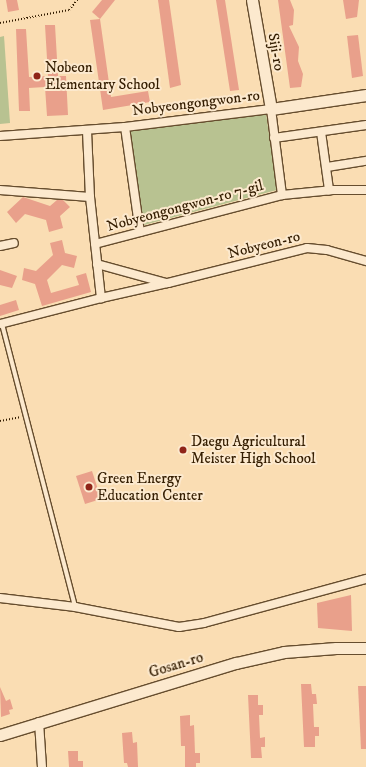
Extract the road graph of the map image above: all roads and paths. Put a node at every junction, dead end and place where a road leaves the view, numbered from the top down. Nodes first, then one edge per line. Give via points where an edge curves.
1 (77, 0) edge
2 (252, 0) edge
3 (0, 23) edge
4 (366, 95) edge
5 (271, 109) junction
6 (366, 125) edge
7 (125, 127) junction
8 (87, 131) junction
9 (321, 132) junction
10 (0, 136) edge
11 (274, 138) junction
12 (366, 161) edge
13 (327, 167) junction
14 (0, 190) edge
15 (329, 190) junction
16 (366, 190) edge
17 (282, 195) junction
18 (90, 196) junction
19 (140, 232) junction
20 (14, 243) dead end
21 (95, 244) junction
22 (0, 246) edge
23 (366, 261) edge
24 (97, 264) junction
25 (168, 283) junction
26 (101, 298) junction
27 (1, 324) edge
28 (26, 416) junction
29 (0, 421) edge
30 (366, 579) edge
31 (0, 598) edge
32 (75, 608) junction
33 (366, 648) edge
34 (39, 722) junction
35 (0, 736) edge
36 (42, 767) edge

1 - 3 path via 69,10
2 - 5 main road, Siji-ro
4 - 5 main road, Nobyeongongwon-ro
5 - 7 street, Nobyeongongwon-ro
5 - 11 street, Nobyeongongwon-ro
6 - 9 street
7 - 8 street, Nobyeongongwon-ro
7 - 19 street, Nobyeongongwon-ro
8 - 10 street, Nobyeongongwon-ro
8 - 18 street, Nobyeongongwon-ro 7-gil
9 - 11 street
9 - 13 street
11 - 17 street, Nobyeongongwon-ro
12 - 13 street
13 - 15 street
14 - 18 street
15 - 16 street, Nobyeongongwon-ro 7-gil
15 - 17 street, Nobyeongongwon-ro 7-gil
17 - 19 street, Nobyeongongwon-ro 7-gil
18 - 21 street, Nobyeongongwon-ro 7-gil
19 - 21 street, Nobyeongongwon-ro 7-gil
20 - 22 street
21 - 24 street, Nobyeongongwon-ro 7-gil
23 - 25 street, Nobyeon-ro via 327,250 307,248
24 - 25 street, Nobyeon-ro
24 - 26 street, Nobyeongongwon-ro 7-gil
25 - 26 street, Nobyeon-ro
26 - 27 street, Nobyeon-ro
27 - 28 lane
28 - 29 path
28 - 32 lane
30 - 32 street via 179,628
31 - 32 street
33 - 34 main road, Gosan-ro via 284,652 257,658
34 - 35 main road, Gosan-ro
34 - 36 street

